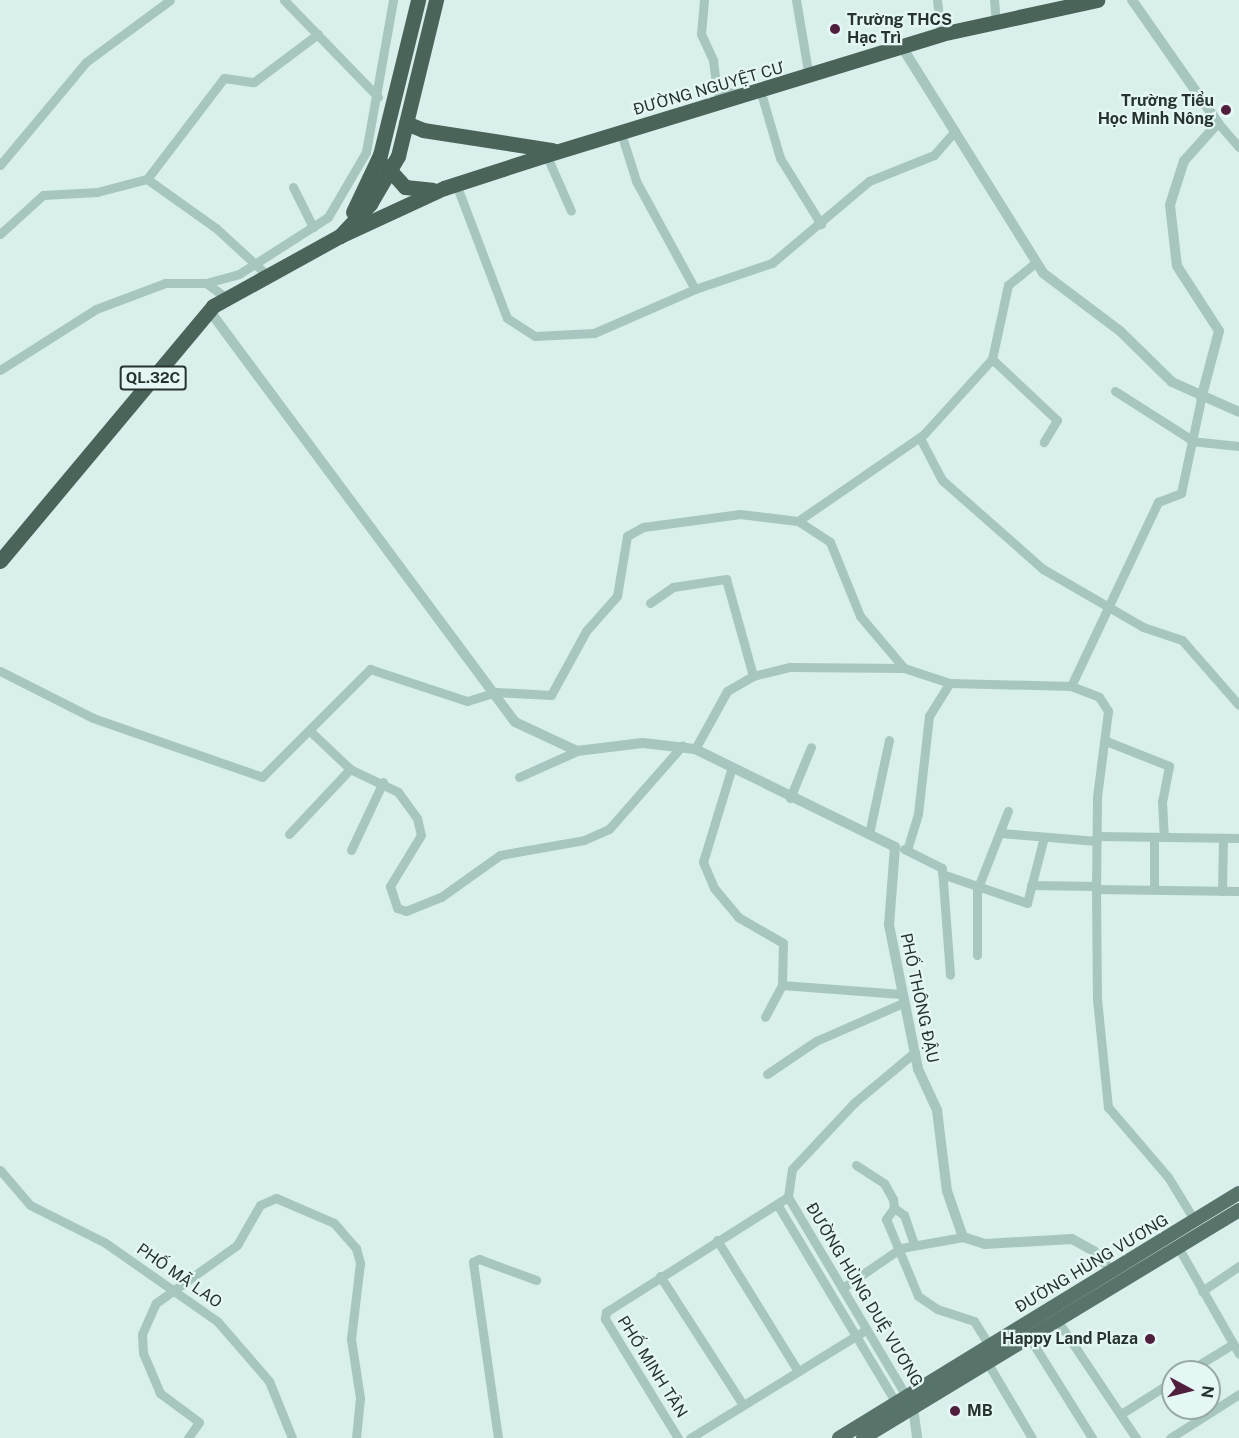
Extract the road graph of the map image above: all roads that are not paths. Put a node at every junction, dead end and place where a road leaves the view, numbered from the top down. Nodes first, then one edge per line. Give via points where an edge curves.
1 (170, 0) edge
2 (284, 0) edge
3 (393, 0) edge
4 (436, 0) edge
5 (704, 0) edge
6 (795, 0) edge
7 (938, 0) edge
8 (994, 0) edge
9 (1096, 0) edge
10 (1132, 0) edge
11 (415, 3) edge
12 (996, 21) junction
13 (318, 34) junction
14 (941, 34) junction
15 (902, 47) junction
16 (809, 77) junction
17 (717, 92) junction
18 (761, 93) junction
19 (378, 97) junction
20 (689, 114) junction
21 (406, 123) junction
22 (1218, 123) junction
23 (955, 131) junction
24 (621, 133) junction
25 (384, 139) junction
26 (1239, 147) edge
27 (550, 152) junction
28 (0, 165) edge
29 (390, 173) junction
30 (147, 179) junction
31 (450, 186) junction
32 (293, 187) dead end
33 (571, 211) dead end
34 (820, 224) junction
35 (313, 227) junction
36 (0, 234) edge
37 (340, 236) junction
38 (1036, 262) junction
39 (262, 269) junction
40 (206, 283) junction
41 (695, 289) junction
42 (225, 297) junction
43 (209, 310) junction
44 (992, 359) junction
45 (0, 370) edge
46 (1115, 391) dead end
47 (1201, 399) junction
48 (1239, 412) edge
49 (920, 438) junction
50 (1192, 440) junction
51 (1044, 442) dead end
52 (1239, 446) edge
53 (798, 521) junction
54 (0, 561) edge
55 (650, 603) dead end
56 (1107, 603) junction
57 (904, 668) junction
58 (0, 671) edge
59 (753, 676) junction
60 (950, 683) junction
61 (1071, 686) junction
62 (496, 692) junction
63 (1239, 705) edge
64 (310, 731) junction
65 (889, 740) dead end
66 (1106, 741) junction
67 (682, 746) junction
68 (811, 747) dead end
69 (695, 748) junction
70 (577, 751) junction
71 (732, 767) junction
72 (350, 769) junction
73 (519, 777) dead end
74 (383, 782) junction
75 (790, 798) junction
76 (1008, 811) dead end
77 (1001, 833) junction
78 (289, 834) dead end
79 (869, 834) junction
80 (1044, 837) junction
81 (1159, 837) junction
82 (1097, 838) junction
83 (1223, 838) junction
84 (1239, 838) edge
85 (895, 847) junction
86 (351, 850) dead end
87 (907, 850) junction
88 (942, 874) junction
89 (1031, 885) junction
90 (1096, 888) junction
91 (1154, 889) junction
92 (977, 890) junction
93 (1222, 891) junction
94 (1239, 891) edge
95 (977, 955) dead end
96 (950, 975) dead end
97 (782, 985) junction
98 (902, 998) junction
99 (765, 1017) dead end
100 (915, 1052) junction
101 (767, 1074) dead end
102 (856, 1165) dead end
103 (0, 1170) edge
104 (1238, 1196) edge
105 (788, 1197) junction
106 (777, 1204) junction
107 (894, 1208) junction
108 (1239, 1210) edge
109 (1195, 1221) junction
110 (963, 1238) junction
111 (717, 1240) junction
112 (914, 1244) junction
113 (1178, 1247) junction
114 (901, 1248) junction
115 (1239, 1266) edge
116 (1112, 1271) junction
117 (660, 1276) junction
118 (536, 1280) dead end
119 (844, 1287) junction
120 (176, 1290) junction
121 (1202, 1291) junction
122 (1057, 1320) junction
123 (869, 1327) junction
124 (859, 1335) junction
125 (1029, 1337) junction
126 (989, 1345) junction
127 (1237, 1349) edge
128 (1213, 1360) edge
129 (987, 1362) junction
130 (798, 1371) junction
131 (1161, 1389) edge
132 (1239, 1394) edge
133 (743, 1405) junction
134 (906, 1409) junction
135 (1121, 1414) junction
136 (1181, 1435) edge
137 (188, 1438) edge
138 (292, 1438) edge
139 (356, 1438) edge
140 (498, 1438) edge
141 (678, 1438) edge
142 (690, 1438) edge
143 (838, 1438) edge
144 (863, 1438) edge
145 (917, 1438) edge
146 (1032, 1438) edge
147 (1092, 1438) edge
148 (1136, 1438) edge
149 (1170, 1438) edge

1 - 28 street via 86,62
2 - 13 street
3 - 19 street
4 - 21 highway, QL.32C
5 - 17 street via 701,34 713,60
6 - 16 street
7 - 14 street
8 - 12 street
9 - 12 highway, ĐƯỜNG NGUYỆT CƯ
10 - 22 street
11 - 25 highway
12 - 14 highway, ĐƯỜNG NGUYỆT CƯ
13 - 19 street
13 - 30 street via 254,82 224,78
14 - 15 highway, ĐƯỜNG NGUYỆT CƯ
15 - 16 highway, ĐƯỜNG NGUYỆT CƯ
15 - 23 street
16 - 18 highway, ĐƯỜNG NGUYỆT CƯ
17 - 18 street
17 - 20 street
18 - 20 highway, ĐƯỜNG NGUYỆT CƯ
18 - 34 street via 780,158
19 - 35 street via 356,177 334,211
20 - 24 highway, ĐƯỜNG NGUYỆT CƯ
21 - 27 highway via 423,130
21 - 29 highway, QL.32C
22 - 26 street
22 - 47 street via 1184,161 1170,205 1177,266 1219,331
23 - 34 street via 934,155 869,182
23 - 38 street
24 - 27 highway, ĐƯỜNG NGUYỆT CƯ
24 - 41 street via 636,182
25 - 29 highway
25 - 37 highway via 370,182
27 - 31 highway, ĐƯỜNG NGUYỆT CƯ
27 - 33 street
29 - 31 highway via 411,189
29 - 37 highway, QL.32C
30 - 36 street via 97,192 43,195
30 - 39 street
31 - 37 highway, ĐƯỜNG NGUYỆT CƯ
31 - 41 street via 506,315 529,334 594,333
32 - 35 street
34 - 41 street via 772,262
35 - 39 street
37 - 39 highway, QL.32C
38 - 44 street via 1008,285
38 - 47 street via 1129,338 1143,358
39 - 40 street
39 - 42 highway, QL.32C
40 - 42 street
40 - 45 street via 165,282 129,295 62,328
42 - 43 highway, QL.32C
43 - 54 highway, QL.32C
43 - 62 street
44 - 49 street
44 - 51 street via 1057,420
46 - 50 street
47 - 48 street
47 - 50 street
49 - 53 street
49 - 56 street via 937,475 966,502 1043,568
50 - 52 street
50 - 56 street via 1181,493 1160,499
53 - 57 street via 830,542 860,616
53 - 62 street via 740,514 634,531 621,543 617,596 586,631 554,692 541,698
55 - 59 street via 673,587 726,579
56 - 61 street
56 - 63 street via 1139,625 1187,644
57 - 59 street via 790,667
57 - 60 street
58 - 64 street via 93,718 259,777 275,769
59 - 69 street via 722,697
60 - 61 street
60 - 87 street via 929,716 918,814
61 - 66 street via 1107,706
62 - 64 street via 467,701 370,669
62 - 70 street via 521,726
64 - 72 street
65 - 79 street
66 - 81 street via 1169,766
66 - 82 street via 1098,783
67 - 69 street
67 - 70 street
67 - 74 street via 609,829 584,840 500,855 418,910 397,908 390,885 414,853 419,823 405,798
68 - 75 street
69 - 71 street
70 - 73 street
71 - 75 street
71 - 97 street via 703,862 714,888 738,917 783,943
72 - 74 street
72 - 78 street
74 - 86 street
75 - 79 street
76 - 77 street
77 - 80 street
77 - 92 street
79 - 85 street
80 - 82 street
80 - 89 street
81 - 82 street
81 - 83 street
81 - 91 street
82 - 90 street
83 - 84 street
83 - 93 street
85 - 87 street
85 - 98 street, PHỐ THÔNG ĐẬU via 887,915
87 - 88 street via 939,865
88 - 92 street
88 - 96 street
89 - 90 street
89 - 92 street via 1027,903
90 - 91 street
90 - 109 street via 1097,999 1108,1107 1168,1177
91 - 93 street
92 - 95 street
93 - 94 street
97 - 98 street
97 - 99 street
98 - 100 street, PHỐ THÔNG ĐẬU
98 - 101 street via 816,1041
100 - 105 street via 855,1102 792,1169
100 - 110 street, PHỐ THÔNG ĐẬU via 940,1122 947,1191
102 - 107 street via 884,1183
103 - 120 street, PHỐ MÃ LAO via 30,1205 104,1242
104 - 109 main road, ĐƯỜNG HÙNG VƯƠNG
105 - 106 street
105 - 119 street, ĐƯỜNG HÙNG DUỆ VƯƠNG
106 - 111 street
106 - 124 street, ĐƯỜNG HÙNG DUỆ VƯƠNG
107 - 112 street via 906,1219
107 - 114 street via 886,1218
108 - 113 main road, ĐƯỜNG HÙNG VƯƠNG
109 - 116 main road, ĐƯỜNG HÙNG VƯƠNG
110 - 112 street
110 - 116 street via 985,1244 1072,1239
111 - 117 street
111 - 130 street
112 - 114 street
113 - 121 street
113 - 122 main road, ĐƯỜNG HÙNG VƯƠNG
114 - 119 street
114 - 126 street via 909,1281 921,1300 974,1321
115 - 121 street
116 - 126 main road, ĐƯỜNG HÙNG VƯƠNG
117 - 133 street
117 - 141 street, PHỐ MINH TÂN via 606,1312 605,1319
118 - 140 street via 479,1259 473,1262
119 - 123 street, ĐƯỜNG HÙNG DUỆ VƯƠNG
120 - 137 street via 156,1303 142,1347 163,1398 199,1422
120 - 138 street, PHỐ MÃ LAO via 217,1321 269,1381
120 - 139 street via 237,1245 266,1198 286,1200 344,1231 360,1263 351,1339 360,1398
121 - 127 street
122 - 125 main road, ĐƯỜNG HÙNG VƯƠNG
122 - 135 street
123 - 124 street
123 - 134 street, ĐƯỜNG HÙNG DUỆ VƯƠNG
124 - 130 street
124 - 134 street, ĐƯỜNG HÙNG DUỆ VƯƠNG
125 - 129 main road, ĐƯỜNG HÙNG VƯƠNG
125 - 147 street
126 - 134 main road, ĐƯỜNG HÙNG VƯƠNG
127 - 128 street
129 - 134 main road, ĐƯỜNG HÙNG VƯƠNG
129 - 146 street
130 - 133 street
131 - 135 street
132 - 136 street
133 - 142 street
134 - 143 main road, ĐƯỜNG HÙNG VƯƠNG
134 - 144 main road, ĐƯỜNG HÙNG VƯƠNG
134 - 145 street
135 - 148 street
136 - 149 street

